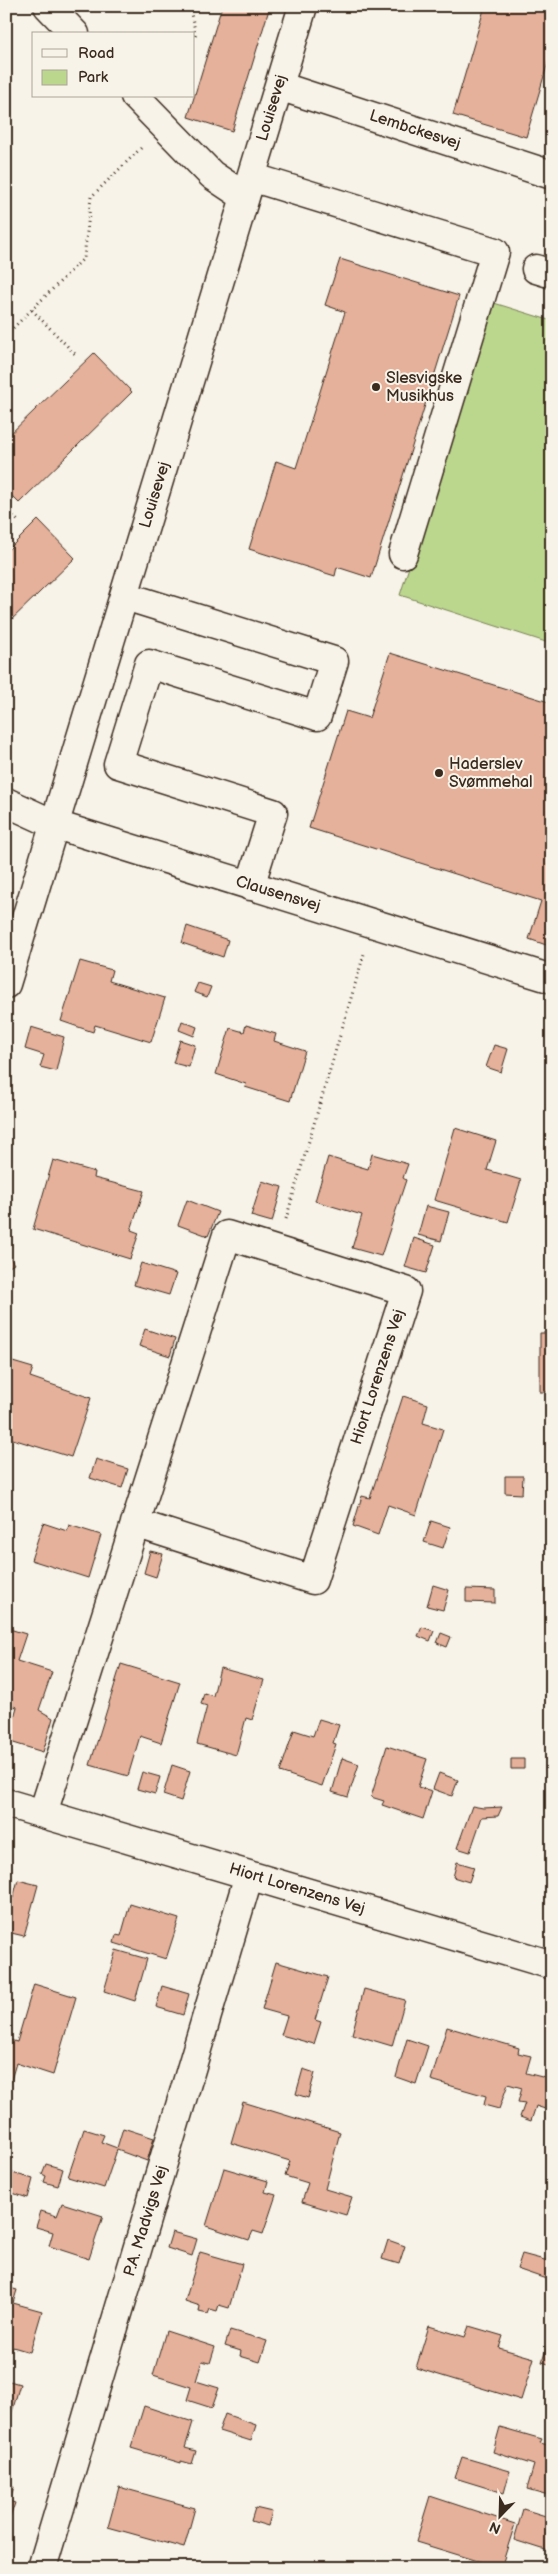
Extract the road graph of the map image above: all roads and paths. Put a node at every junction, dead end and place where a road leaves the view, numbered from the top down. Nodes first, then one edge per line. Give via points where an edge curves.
1 (48, 6) edge
2 (189, 6) edge
3 (303, 6) edge
4 (73, 32) edge
5 (195, 36) edge
6 (279, 86) junction
7 (137, 98) edge
8 (164, 126) junction
9 (552, 175) edge
10 (248, 187) junction
11 (32, 310) junction
12 (6, 335) edge
13 (77, 356) dead end
14 (6, 509) edge
15 (19, 522) dead end
16 (403, 554) dead end
17 (125, 596) junction
18 (6, 802) edge
19 (56, 825) junction
20 (250, 886) junction
21 (373, 924) junction
22 (552, 979) edge
23 (6, 984) edge
24 (277, 1250) junction
25 (135, 1523) junction
26 (6, 1803) edge
27 (43, 1813) junction
28 (249, 1875) junction
29 (552, 1965) edge
30 (42, 2568) edge

1 - 4 street
2 - 5 path
3 - 6 street, Louisevej
6 - 9 street, Lembckesvej
6 - 10 street, Louisevej
7 - 8 street
8 - 10 street via 212,175
8 - 11 path via 91,197 84,258
10 - 16 street via 495,252
10 - 17 street, Louisevej
11 - 12 path
11 - 13 path
14 - 15 path
17 - 19 street, Louisevej
17 - 20 street via 334,661 317,716 149,664 118,764 273,813
18 - 19 street, Clausensvej
19 - 20 street, Clausensvej
19 - 23 street, Louisevej
20 - 21 street, Clausensvej
21 - 22 street, Clausensvej
21 - 24 path
24 - 25 street, Hiort Lorenzens Vej via 227,1235
24 - 25 street, Hiort Lorenzens Vej via 406,1291 314,1580
25 - 27 street, Hiort Lorenzens Vej
26 - 27 street, Hiort Lorenzens Vej
27 - 28 street, Hiort Lorenzens Vej
28 - 29 street, Hiort Lorenzens Vej
28 - 30 street, P.A. Madvigs Vej

